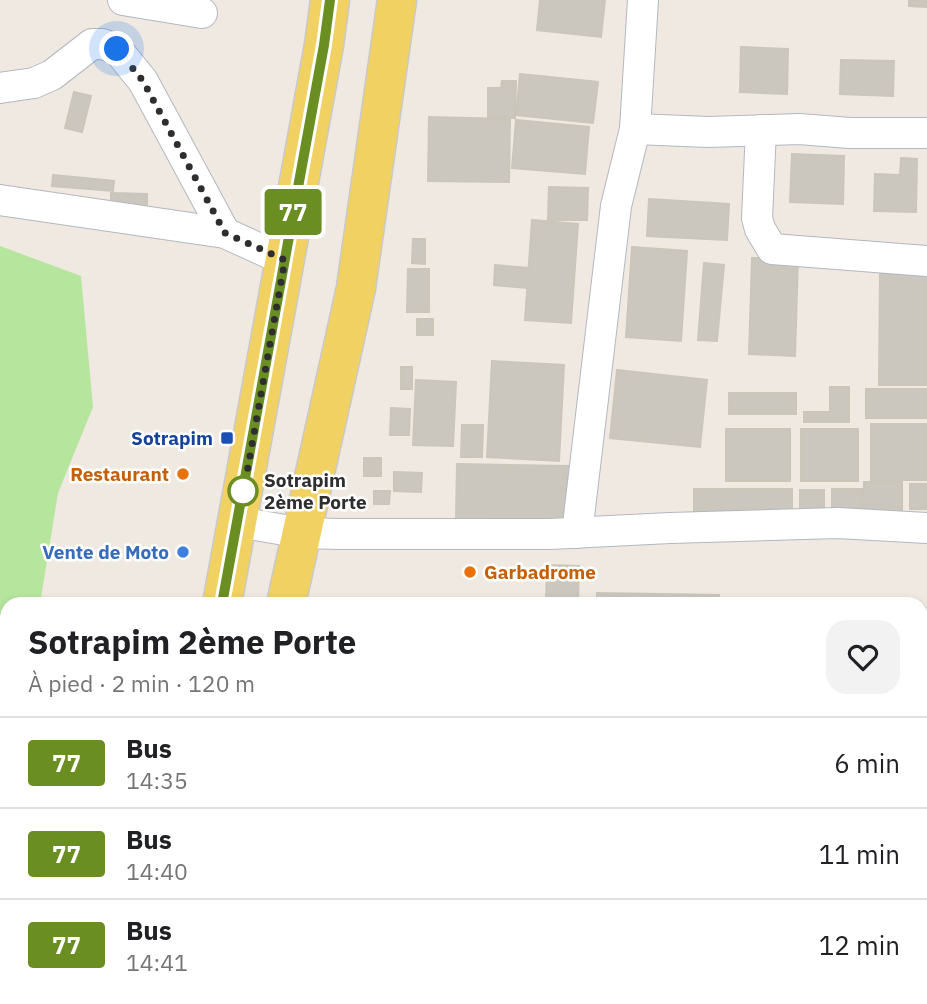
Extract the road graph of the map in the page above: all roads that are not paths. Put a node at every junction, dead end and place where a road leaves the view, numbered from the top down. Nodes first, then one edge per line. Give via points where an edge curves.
1 (123, 0) edge
2 (330, 0) edge
3 (397, 0) edge
4 (643, 0) edge
5 (202, 13) dead end
6 (0, 88) edge
7 (635, 129) junction
8 (761, 130) junction
9 (927, 133) edge
10 (0, 200) edge
11 (225, 233) junction
12 (285, 260) junction
13 (927, 261) edge
14 (238, 522) junction
15 (927, 528) edge
16 (302, 533) junction
17 (578, 533) junction
18 (223, 597) edge
19 (288, 597) edge

1 - 5 street
2 - 12 main road
3 - 16 main road via 356,288
4 - 7 street
6 - 11 street via 52,75 92,44 117,49 143,81
7 - 8 street
7 - 17 street via 616,206
8 - 9 street
8 - 13 street via 757,218 772,249
10 - 11 street
11 - 12 street
12 - 14 main road
14 - 16 street
14 - 18 main road
15 - 17 street via 838,523
16 - 17 street
16 - 19 main road

